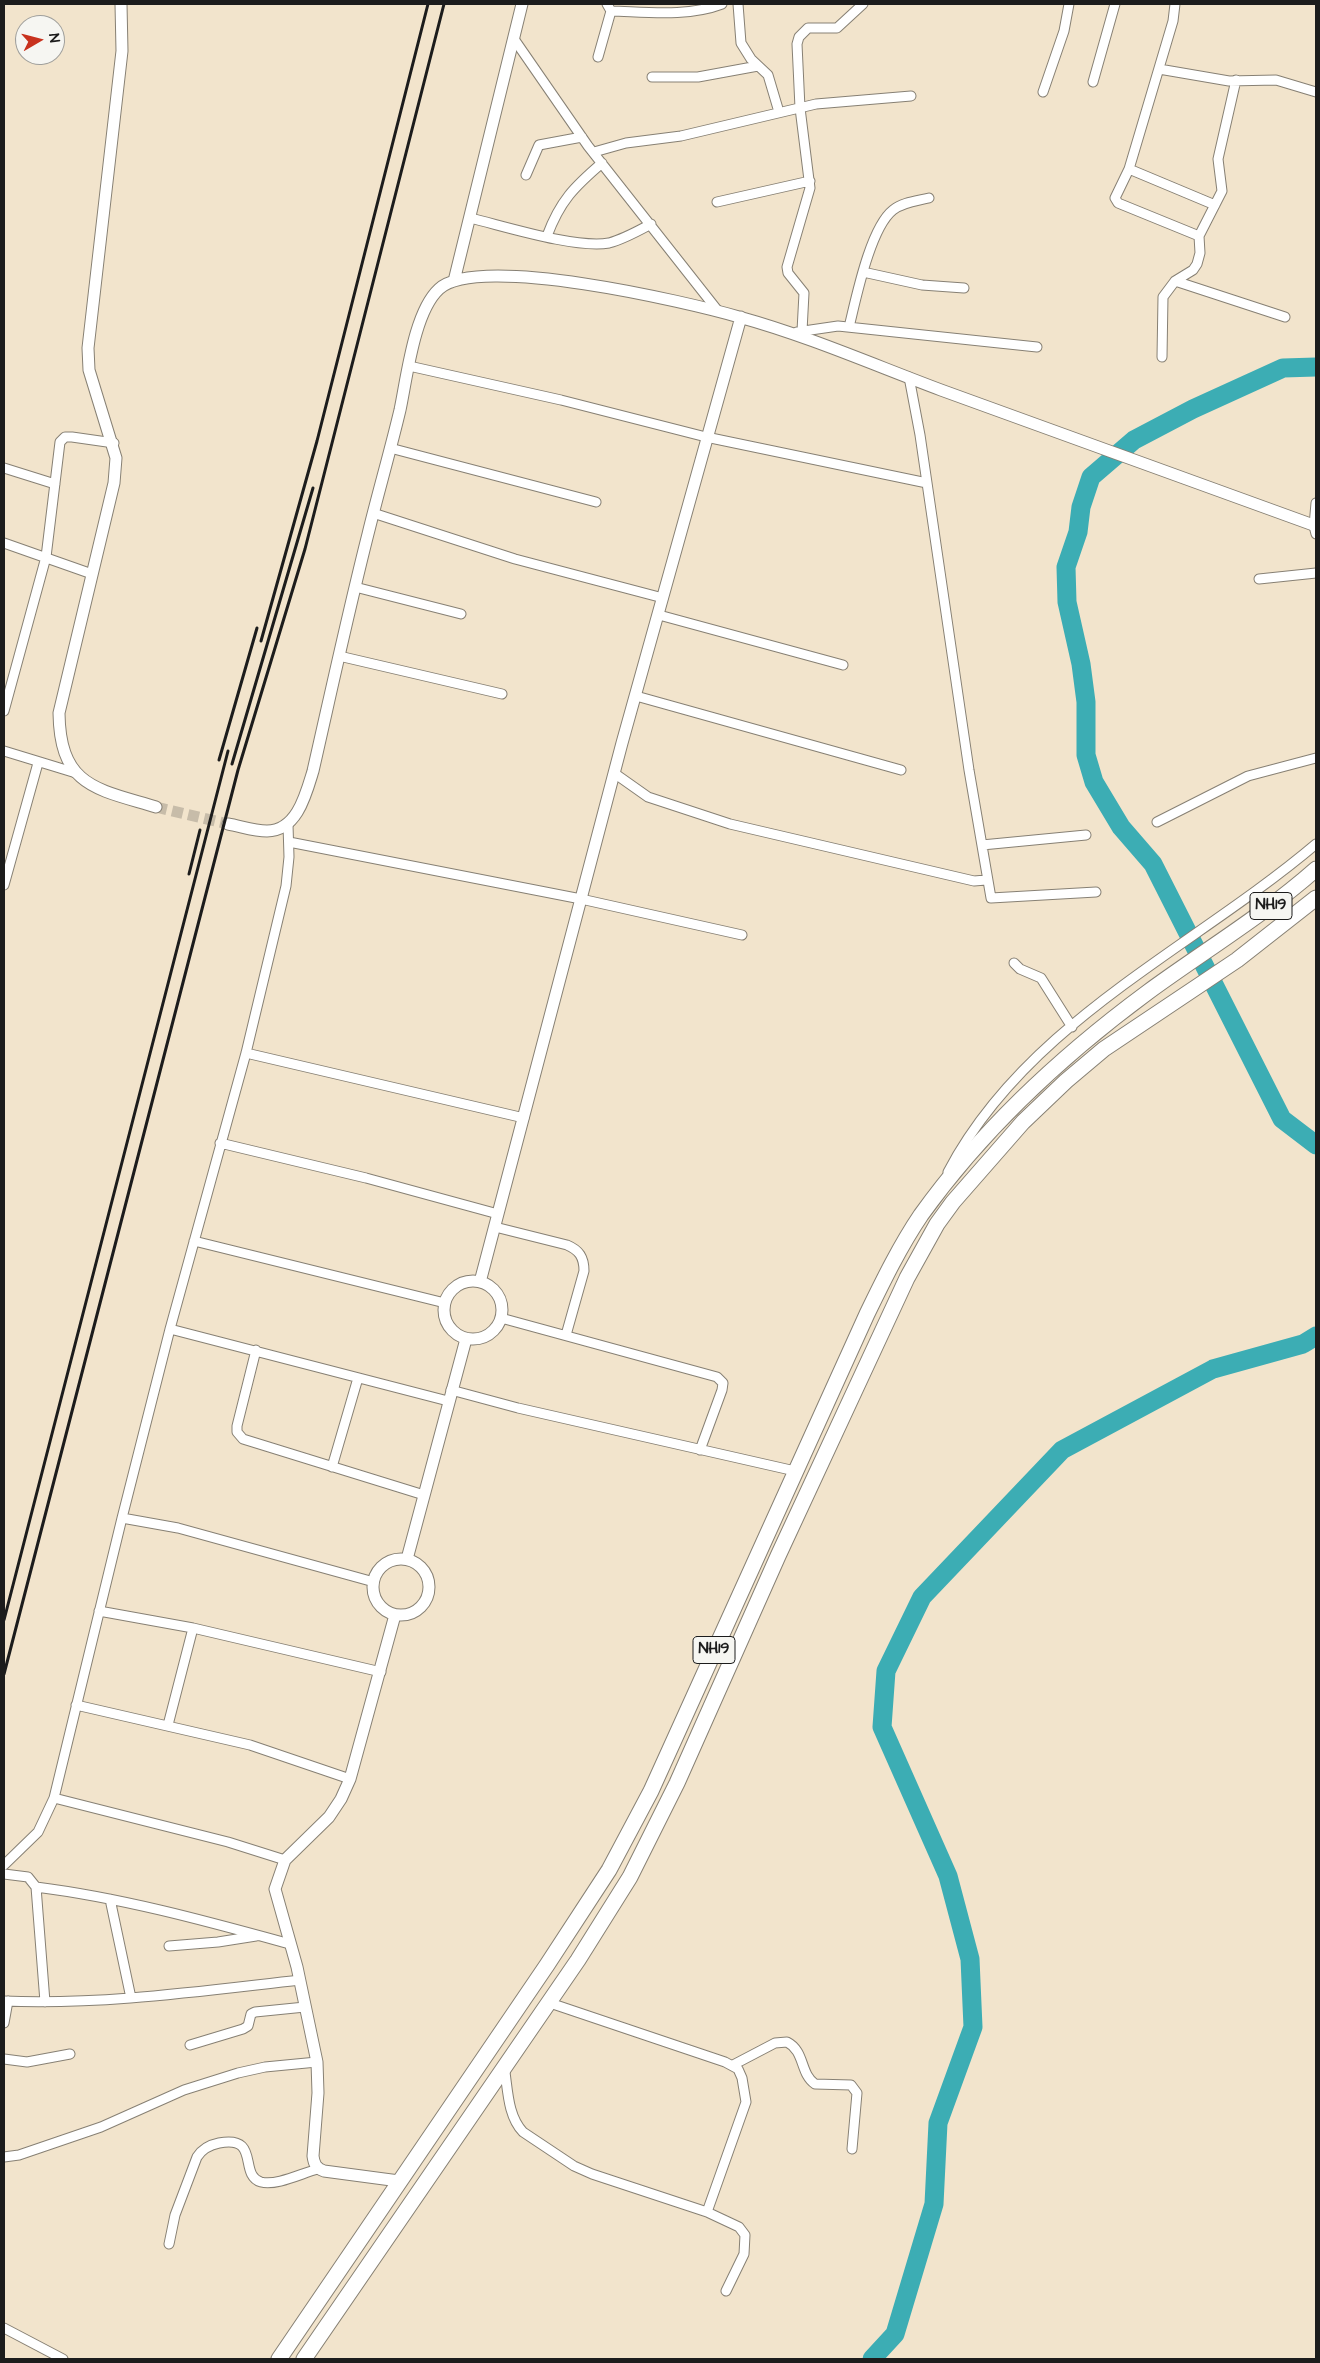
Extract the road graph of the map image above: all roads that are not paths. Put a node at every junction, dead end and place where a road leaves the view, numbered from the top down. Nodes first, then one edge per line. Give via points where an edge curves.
1 (121, 4) edge
2 (522, 4) edge
3 (722, 4) edge
4 (738, 4) edge
5 (863, 4) edge
6 (1069, 4) edge
7 (1115, 4) edge
8 (1175, 4) edge
9 (609, 7) edge
10 (514, 39) junction
11 (598, 57) dead end
12 (758, 66) junction
13 (1159, 69) junction
14 (652, 77) dead end
15 (1236, 80) junction
16 (1093, 82) dead end
17 (1043, 92) dead end
18 (1316, 92) edge
19 (911, 96) dead end
20 (800, 108) junction
21 (779, 112) junction
22 (582, 137) junction
23 (594, 152) junction
24 (602, 163) junction
25 (1129, 169) junction
26 (526, 175) dead end
27 (810, 181) junction
28 (930, 198) dead end
29 (717, 202) dead end
30 (1215, 205) junction
31 (470, 218) junction
32 (651, 224) junction
33 (547, 236) junction
34 (1199, 236) junction
35 (863, 272) junction
36 (454, 281) junction
37 (1175, 281) junction
38 (964, 288) dead end
39 (718, 311) junction
40 (741, 317) junction
41 (1285, 317) dead end
42 (849, 327) junction
43 (797, 332) junction
44 (1037, 347) dead end
45 (1162, 357) dead end
46 (409, 366) junction
47 (908, 377) junction
48 (706, 437) junction
49 (114, 443) junction
50 (390, 448) junction
51 (4, 468) edge
52 (927, 483) junction
53 (55, 484) junction
54 (596, 502) dead end
55 (1316, 504) edge
56 (373, 513) junction
57 (1316, 529) edge
58 (4, 547) edge
59 (46, 558) junction
60 (1316, 573) edge
61 (92, 574) junction
62 (1259, 579) dead end
63 (355, 587) junction
64 (664, 598) junction
65 (461, 614) dead end
66 (659, 615) junction
67 (339, 656) junction
68 (843, 665) dead end
69 (502, 694) dead end
70 (636, 696) junction
71 (4, 711) edge
72 (4, 751) edge
73 (1316, 758) edge
74 (38, 763) junction
75 (901, 770) dead end
76 (614, 773) junction
77 (76, 774) junction
78 (156, 807) tunnel mouth
79 (1157, 822) dead end
80 (228, 824) tunnel mouth
81 (288, 825) junction
82 (1086, 835) dead end
83 (289, 842) junction
84 (1316, 844) edge
85 (982, 845) junction
86 (1316, 869) edge
87 (986, 880) junction
88 (4, 885) edge
89 (1096, 892) dead end
90 (1316, 898) edge
91 (581, 899) junction
92 (742, 935) dead end
93 (1014, 964) dead end
94 (1072, 1027) junction
95 (246, 1052) junction
96 (524, 1118) junction
97 (220, 1143) junction
98 (932, 1201) junction
99 (498, 1214) junction
100 (495, 1227) junction
101 (194, 1241) junction
102 (480, 1282) junction
103 (445, 1303) junction
104 (501, 1318) junction
105 (170, 1329) junction
106 (566, 1335) junction
107 (466, 1339) junction
108 (256, 1350) junction
109 (358, 1378) junction
110 (451, 1390) junction
111 (448, 1401) junction
112 (700, 1450) junction
113 (332, 1467) junction
114 (795, 1471) junction
115 (424, 1495) junction
116 (122, 1518) junction
117 (407, 1559) junction
118 (374, 1582) junction
119 (99, 1611) junction
120 (395, 1615) junction
121 (193, 1628) junction
122 (380, 1672) junction
123 (76, 1705) junction
124 (168, 1725) junction
125 (350, 1778) junction
126 (54, 1798) junction
127 (285, 1860) junction
128 (4, 1865) edge
129 (4, 1874) edge
130 (36, 1887) junction
131 (110, 1899) junction
132 (258, 1935) junction
133 (290, 1944) junction
134 (169, 1946) dead end
135 (300, 1980) junction
136 (130, 1998) junction
137 (6, 2001) edge
138 (46, 2002) junction
139 (547, 2002) junction
140 (306, 2007) junction
141 (4, 2023) edge
142 (190, 2045) dead end
143 (70, 2054) dead end
144 (4, 2059) edge
145 (317, 2062) junction
146 (733, 2065) junction
147 (504, 2066) junction
148 (852, 2149) dead end
149 (4, 2157) edge
150 (318, 2169) junction
151 (399, 2181) junction
152 (707, 2212) junction
153 (168, 2244) dead end
154 (726, 2291) dead end
155 (4, 2328) edge
156 (62, 2359) edge
157 (278, 2359) edge
158 (304, 2359) edge

1 - 49 street via 122,50 88,348 95,392
2 - 10 street
3 - 9 street via 676,12
4 - 12 street via 741,43 745,53
5 - 20 street via 837,28 808,28 799,37
6 - 17 street via 1064,31
7 - 16 street
8 - 13 street
9 - 11 street
10 - 22 street
10 - 31 street
12 - 14 street via 698,77
12 - 21 street via 772,82
13 - 15 street
13 - 25 street
15 - 18 street via 1276,80
15 - 30 street via 1219,152 1218,170 1223,186
19 - 20 street
20 - 21 street
20 - 27 street
21 - 23 street via 681,136 626,143
22 - 23 street
22 - 26 street via 538,146
23 - 24 street
24 - 32 street
24 - 33 street via 574,187 556,213
25 - 30 street
25 - 34 street via 1116,194 1116,201
27 - 29 street
27 - 43 street via 787,267 804,293
28 - 35 street via 900,205 884,219
30 - 34 street
31 - 33 street
31 - 36 street
32 - 33 street via 606,243 580,243
32 - 39 street
34 - 37 street via 1197,264
35 - 38 street via 922,285
35 - 42 street
36 - 39 street via 483,275 555,280 644,294
36 - 46 street via 439,289 424,312
37 - 41 street
37 - 45 street via 1163,297
39 - 40 street
40 - 43 street
40 - 48 street
42 - 43 street via 827,326
42 - 44 street
43 - 47 street
46 - 48 street
46 - 50 street
47 - 52 street
47 - 57 street
48 - 52 street
48 - 64 street
49 - 53 street via 64,437 58,449
49 - 61 street via 114,483
50 - 54 street
50 - 56 street
51 - 53 street
52 - 85 street
53 - 59 street
55 - 57 street
56 - 63 street
56 - 64 street via 515,559
58 - 59 street
59 - 61 street
59 - 71 street
60 - 62 street
61 - 77 street via 60,713 60,734
63 - 65 street
63 - 67 street
64 - 66 street
66 - 68 street
66 - 70 street
67 - 69 street
67 - 81 street via 304,801
70 - 75 street
70 - 76 street
72 - 74 street
73 - 79 street via 1248,776
74 - 77 street
74 - 88 street
76 - 87 street via 648,797 730,824 974,881
76 - 91 street
77 - 78 street via 96,789
80 - 81 street via 268,831
81 - 83 street
82 - 85 street
83 - 91 street
83 - 95 street via 286,886
84 - 94 street via 1281,873 1102,1001
85 - 87 street
86 - 98 highway, NH19 via 1260,914 1113,1020 1028,1094
87 - 89 street via 990,898
90 - 139 highway, NH19 via 1237,960 1111,1044 1066,1081 1023,1122 937,1224 907,1278 654,1831 600,1926
91 - 92 street
91 - 96 street
93 - 94 street via 1041,978
94 - 98 street via 1022,1071 983,1116 965,1140
95 - 96 street
95 - 97 street
96 - 99 street
97 - 99 street
97 - 101 street
98 - 114 highway, NH19 via 905,1240 886,1277
99 - 100 street
100 - 102 street
100 - 106 street via 567,1245 580,1254 584,1271
101 - 103 street
101 - 105 street
102 - 103 street via 462,1283 454,1288
102 - 104 street via 496,1292 502,1309
103 - 107 street via 446,1321 451,1329
104 - 106 street
104 - 107 street via 484,1338
105 - 108 street
105 - 116 street
106 - 112 street via 717,1377 723,1383 722,1390
107 - 110 street
108 - 109 street
108 - 113 street via 237,1432 244,1440
109 - 111 street
109 - 113 street
110 - 111 street
110 - 112 street
111 - 115 street
112 - 114 street
113 - 115 street
114 - 151 highway, NH19 via 651,1792 609,1870
115 - 117 street
116 - 118 street via 178,1528
116 - 119 street
117 - 118 street via 391,1561 383,1566 376,1573
117 - 120 street via 425,1571 429,1589 423,1606 407,1615
118 - 120 street via 376,1600 382,1608
119 - 121 street
119 - 123 street
120 - 122 street
121 - 122 street
121 - 124 street
122 - 125 street
123 - 124 street
123 - 126 street
124 - 125 street via 250,1745
125 - 127 street via 328,1817
126 - 127 street via 228,1842
126 - 128 street via 38,1832
127 - 133 street via 275,1889
129 - 130 street via 28,1877
130 - 131 street
130 - 138 street
131 - 132 street via 166,1910
131 - 136 street
132 - 133 street
132 - 134 street
133 - 135 street
135 - 136 street
135 - 140 street
136 - 138 street
137 - 138 street
137 - 141 street
139 - 146 street
139 - 147 highway, NH19
140 - 142 street via 255,2012 243,2029
140 - 145 street
143 - 144 street via 26,2062
145 - 149 street via 238,2073 184,2090 101,2127 19,2155
145 - 150 street via 318,2093 312,2156
146 - 148 street via 775,2043 787,2042 798,2050 808,2077 815,2084 851,2085 857,2093
146 - 152 street via 742,2078 746,2102
147 - 152 street via 511,2114 523,2132 574,2166 592,2174
147 - 158 highway, NH19
150 - 151 street
150 - 153 street via 261,2182 254,2178 241,2145 235,2142 209,2146 201,2151 193,2166
151 - 157 highway, NH19
152 - 154 street via 730,2222 745,2235 744,2254
155 - 156 street

